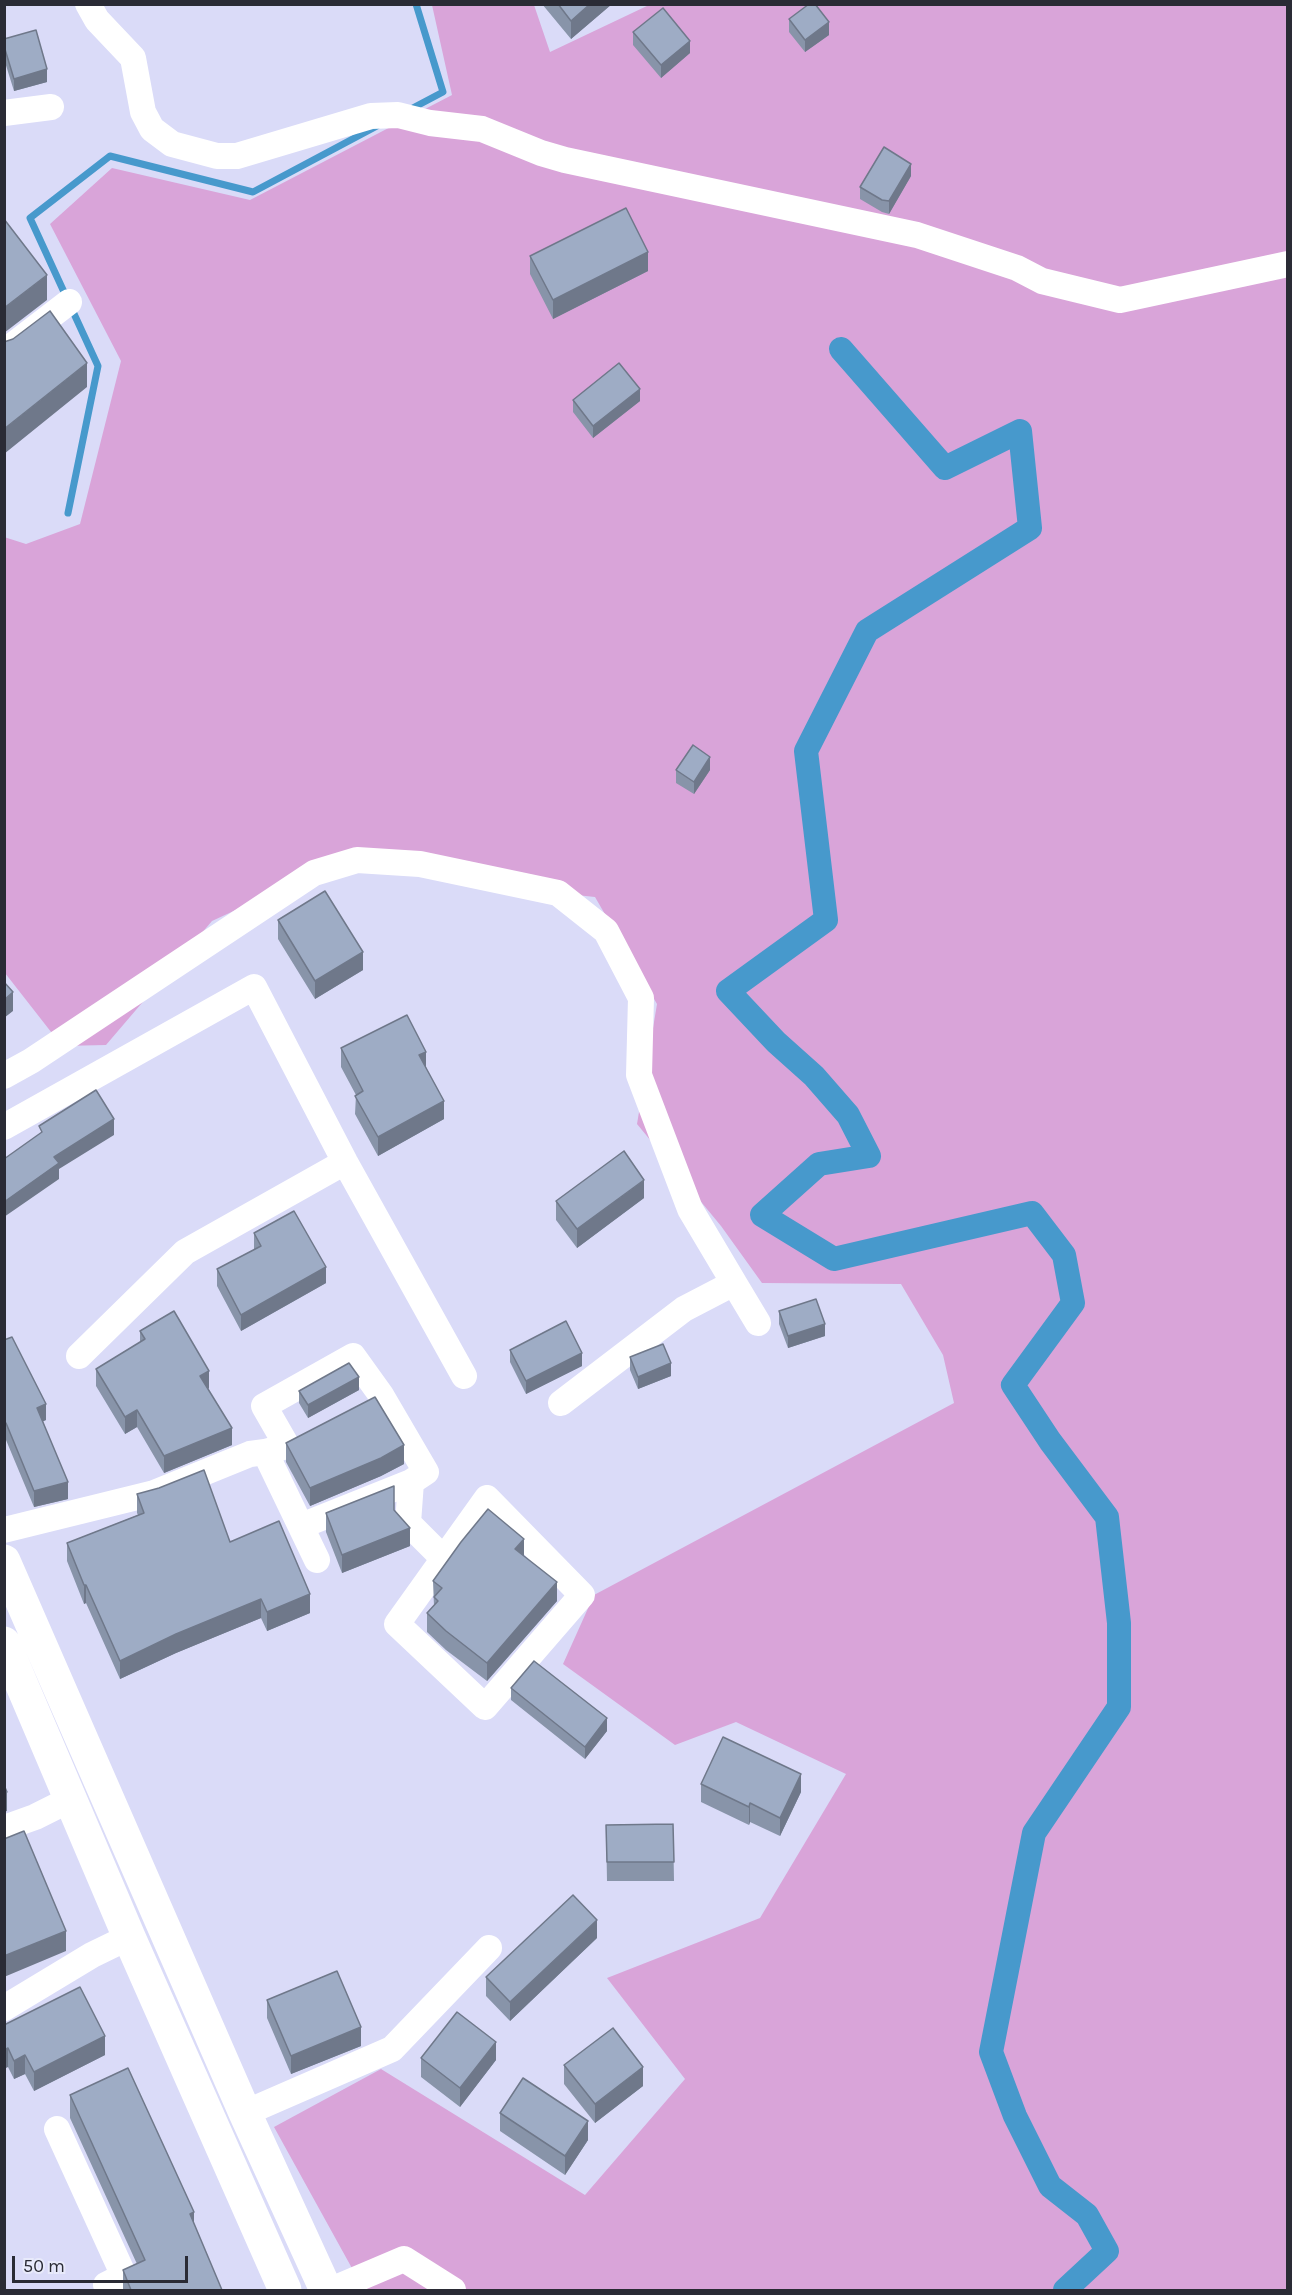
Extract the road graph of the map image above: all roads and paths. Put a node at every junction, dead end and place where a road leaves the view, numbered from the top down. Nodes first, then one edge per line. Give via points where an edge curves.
1 (88, 4) edge
2 (51, 107) dead end
3 (4, 113) edge
4 (1287, 264) edge
5 (69, 302) dead end
6 (4, 352) edge
7 (4, 1076) edge
8 (4, 1127) edge
9 (345, 1162) junction
10 (734, 1283) junction
11 (758, 1323) dead end
12 (79, 1356) dead end
13 (464, 1376) dead end
14 (561, 1403) dead end
15 (286, 1444) junction
16 (411, 1482) junction
17 (301, 1526) junction
18 (4, 1530) edge
19 (444, 1559) junction
20 (317, 1560) dead end
21 (4, 1561) edge
22 (4, 1643) edge
23 (11, 1676) edge
24 (71, 1799) junction
25 (4, 1828) edge
26 (129, 1937) junction
27 (489, 1948) dead end
28 (4, 2008) edge
29 (245, 2113) junction
30 (57, 2129) dead end
31 (108, 2290) edge
32 (285, 2290) edge
33 (326, 2290) edge
34 (331, 2290) edge
35 (453, 2290) edge

1 - 4 street via 97,20 133,58 143,112 152,129 172,144 217,156 237,156 371,116 398,115 482,129 565,160 916,235 1017,267 1042,281 1120,300
2 - 3 street
5 - 6 street
7 - 10 street via 314,873 357,860 420,864 558,893 606,931 641,998 639,1075 690,1209
8 - 9 street via 254,987
9 - 12 street via 185,1252
9 - 13 street
10 - 11 street
10 - 14 street via 684,1309
15 - 16 street via 264,1406 353,1356 371,1401 426,1472
15 - 17 street
15 - 18 street via 250,1454 154,1493
16 - 17 street
16 - 19 street via 408,1523
17 - 20 street
19 - 19 street via 487,1498 582,1595 485,1707 397,1624
21 - 29 main road
22 - 23 main road
23 - 24 main road
24 - 25 street
24 - 26 main road
26 - 28 street
26 - 32 main road
27 - 29 street via 392,2049
29 - 33 main road
30 - 31 street via 124,2276 106,2285
34 - 35 street via 404,2259

